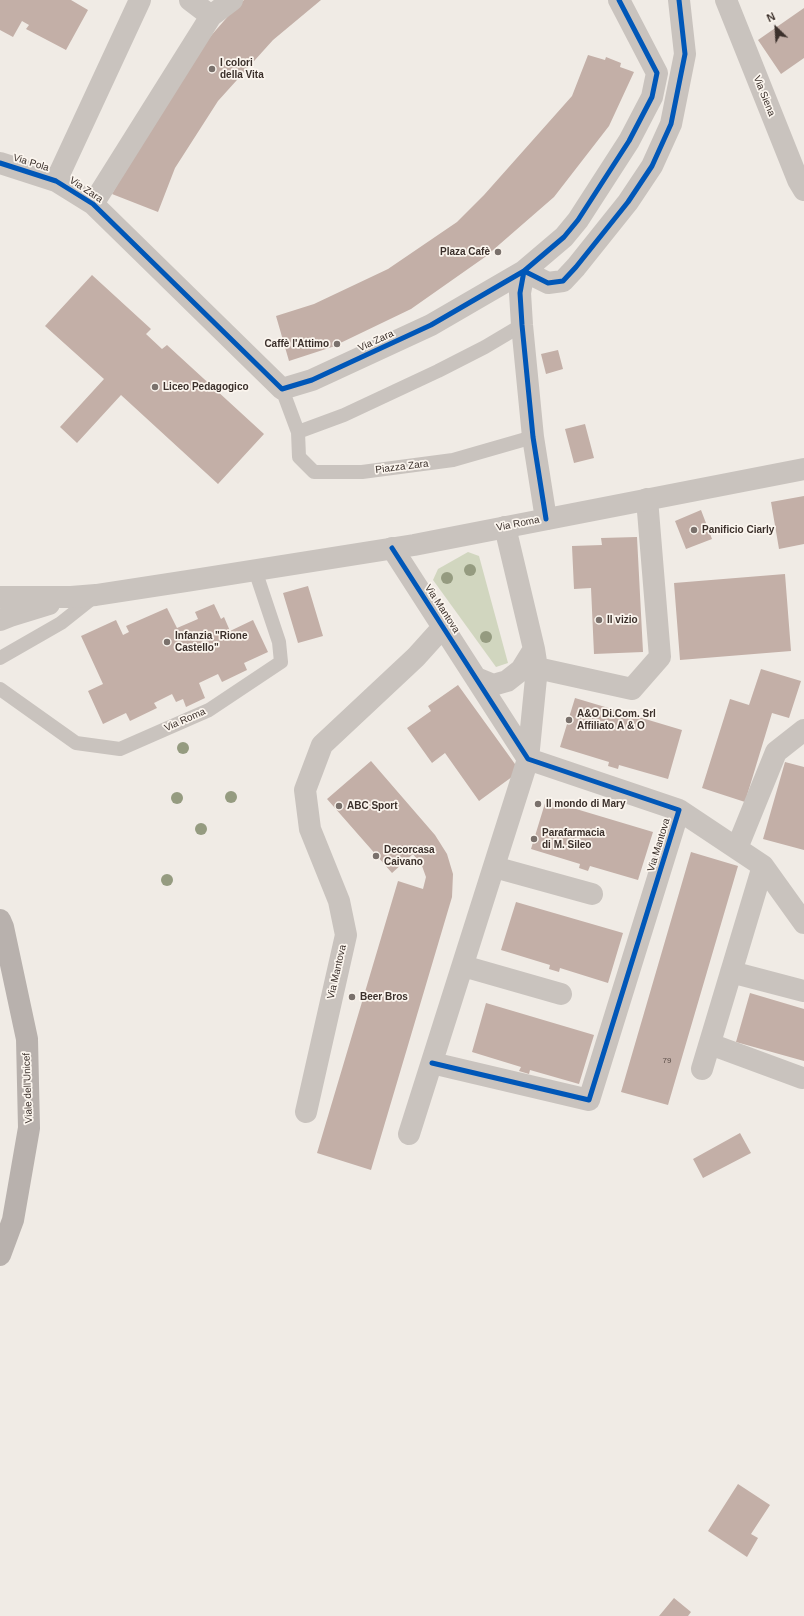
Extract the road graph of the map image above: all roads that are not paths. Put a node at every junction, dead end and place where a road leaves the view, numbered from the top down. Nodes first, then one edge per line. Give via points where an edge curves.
1 (140, 0) edge
2 (190, 0) edge
3 (232, 0) edge
4 (619, 0) edge
5 (679, 0) edge
6 (726, 0) edge
7 (211, 16) junction
8 (0, 163) edge
9 (56, 181) junction
10 (804, 190) edge
11 (93, 204) junction
12 (524, 272) junction
13 (522, 325) junction
14 (282, 389) junction
15 (298, 432) junction
16 (533, 437) junction
17 (804, 469) edge
18 (647, 499) junction
19 (546, 519) junction
20 (505, 527) junction
21 (392, 548) junction
22 (255, 570) junction
23 (96, 595) junction
24 (0, 597) edge
25 (71, 597) junction
26 (0, 620) edge
27 (443, 627) junction
28 (0, 658) edge
29 (536, 658) junction
30 (476, 678) junction
31 (0, 689) edge
32 (804, 730) edge
33 (528, 759) junction
34 (679, 810) junction
35 (737, 848) junction
36 (763, 866) junction
37 (494, 867) junction
38 (592, 894) dead end
39 (0, 920) edge
40 (804, 923) edge
41 (463, 966) junction
42 (731, 972) junction
43 (804, 991) edge
44 (561, 994) dead end
45 (710, 1044) junction
46 (432, 1063) junction
47 (702, 1069) dead end
48 (802, 1078) dead end
49 (306, 1112) dead end
50 (409, 1134) dead end
51 (0, 1255) edge

1 - 9 street, Via Zara
2 - 7 street
3 - 7 street
4 - 12 street, Via Zara via 657,73 652,97 629,141 578,220
5 - 12 street via 685,54 671,124 652,166 628,202 563,281 548,283
6 - 10 street, Via Siena
7 - 11 street
8 - 9 street, Via Pola
9 - 11 street, Via Zara
11 - 14 street, Via Zara
12 - 13 street via 520,293
12 - 14 street, Via Zara via 430,325 312,380
13 - 15 lane via 438,371 344,415
13 - 16 street
14 - 15 lane, Piazza Zara
15 - 16 lane, Piazza Zara via 300,457 314,472 362,472 453,460
16 - 19 street
17 - 18 street, Via Roma
18 - 19 street, Via Roma
18 - 29 street via 660,657 632,689
19 - 20 street, Via Roma
20 - 21 street, Via Roma
20 - 29 street
21 - 22 street, Via Roma
21 - 27 street, Via Mantova
22 - 23 street, Via Roma
22 - 31 lane, Via Roma via 279,642 281,662 209,710 120,749 76,742
23 - 25 street, Via Roma
23 - 28 lane, Via Roma via 61,623
24 - 25 street, Via Roma
25 - 26 street, Via Roma
27 - 30 street, Via Mantova
27 - 49 street, Via Mantova via 416,657 322,745 305,790 310,829 340,901 346,935
29 - 30 street via 507,681 493,685
29 - 33 street
30 - 33 street, Via Mantova
32 - 35 street via 776,752
33 - 34 street, Via Mantova
33 - 37 street
34 - 35 street, Via Mantova
34 - 46 street, Via Mantova via 589,1100
35 - 36 street, Via Mantova
36 - 40 street, Via Mantova
36 - 42 street
37 - 38 street
37 - 41 street
39 - 51 main road, Viale dell'Unicef via 27,1039 30,1128 13,1220
41 - 44 street
41 - 46 street
42 - 43 street
42 - 45 street
45 - 47 street
45 - 48 street
46 - 50 street

